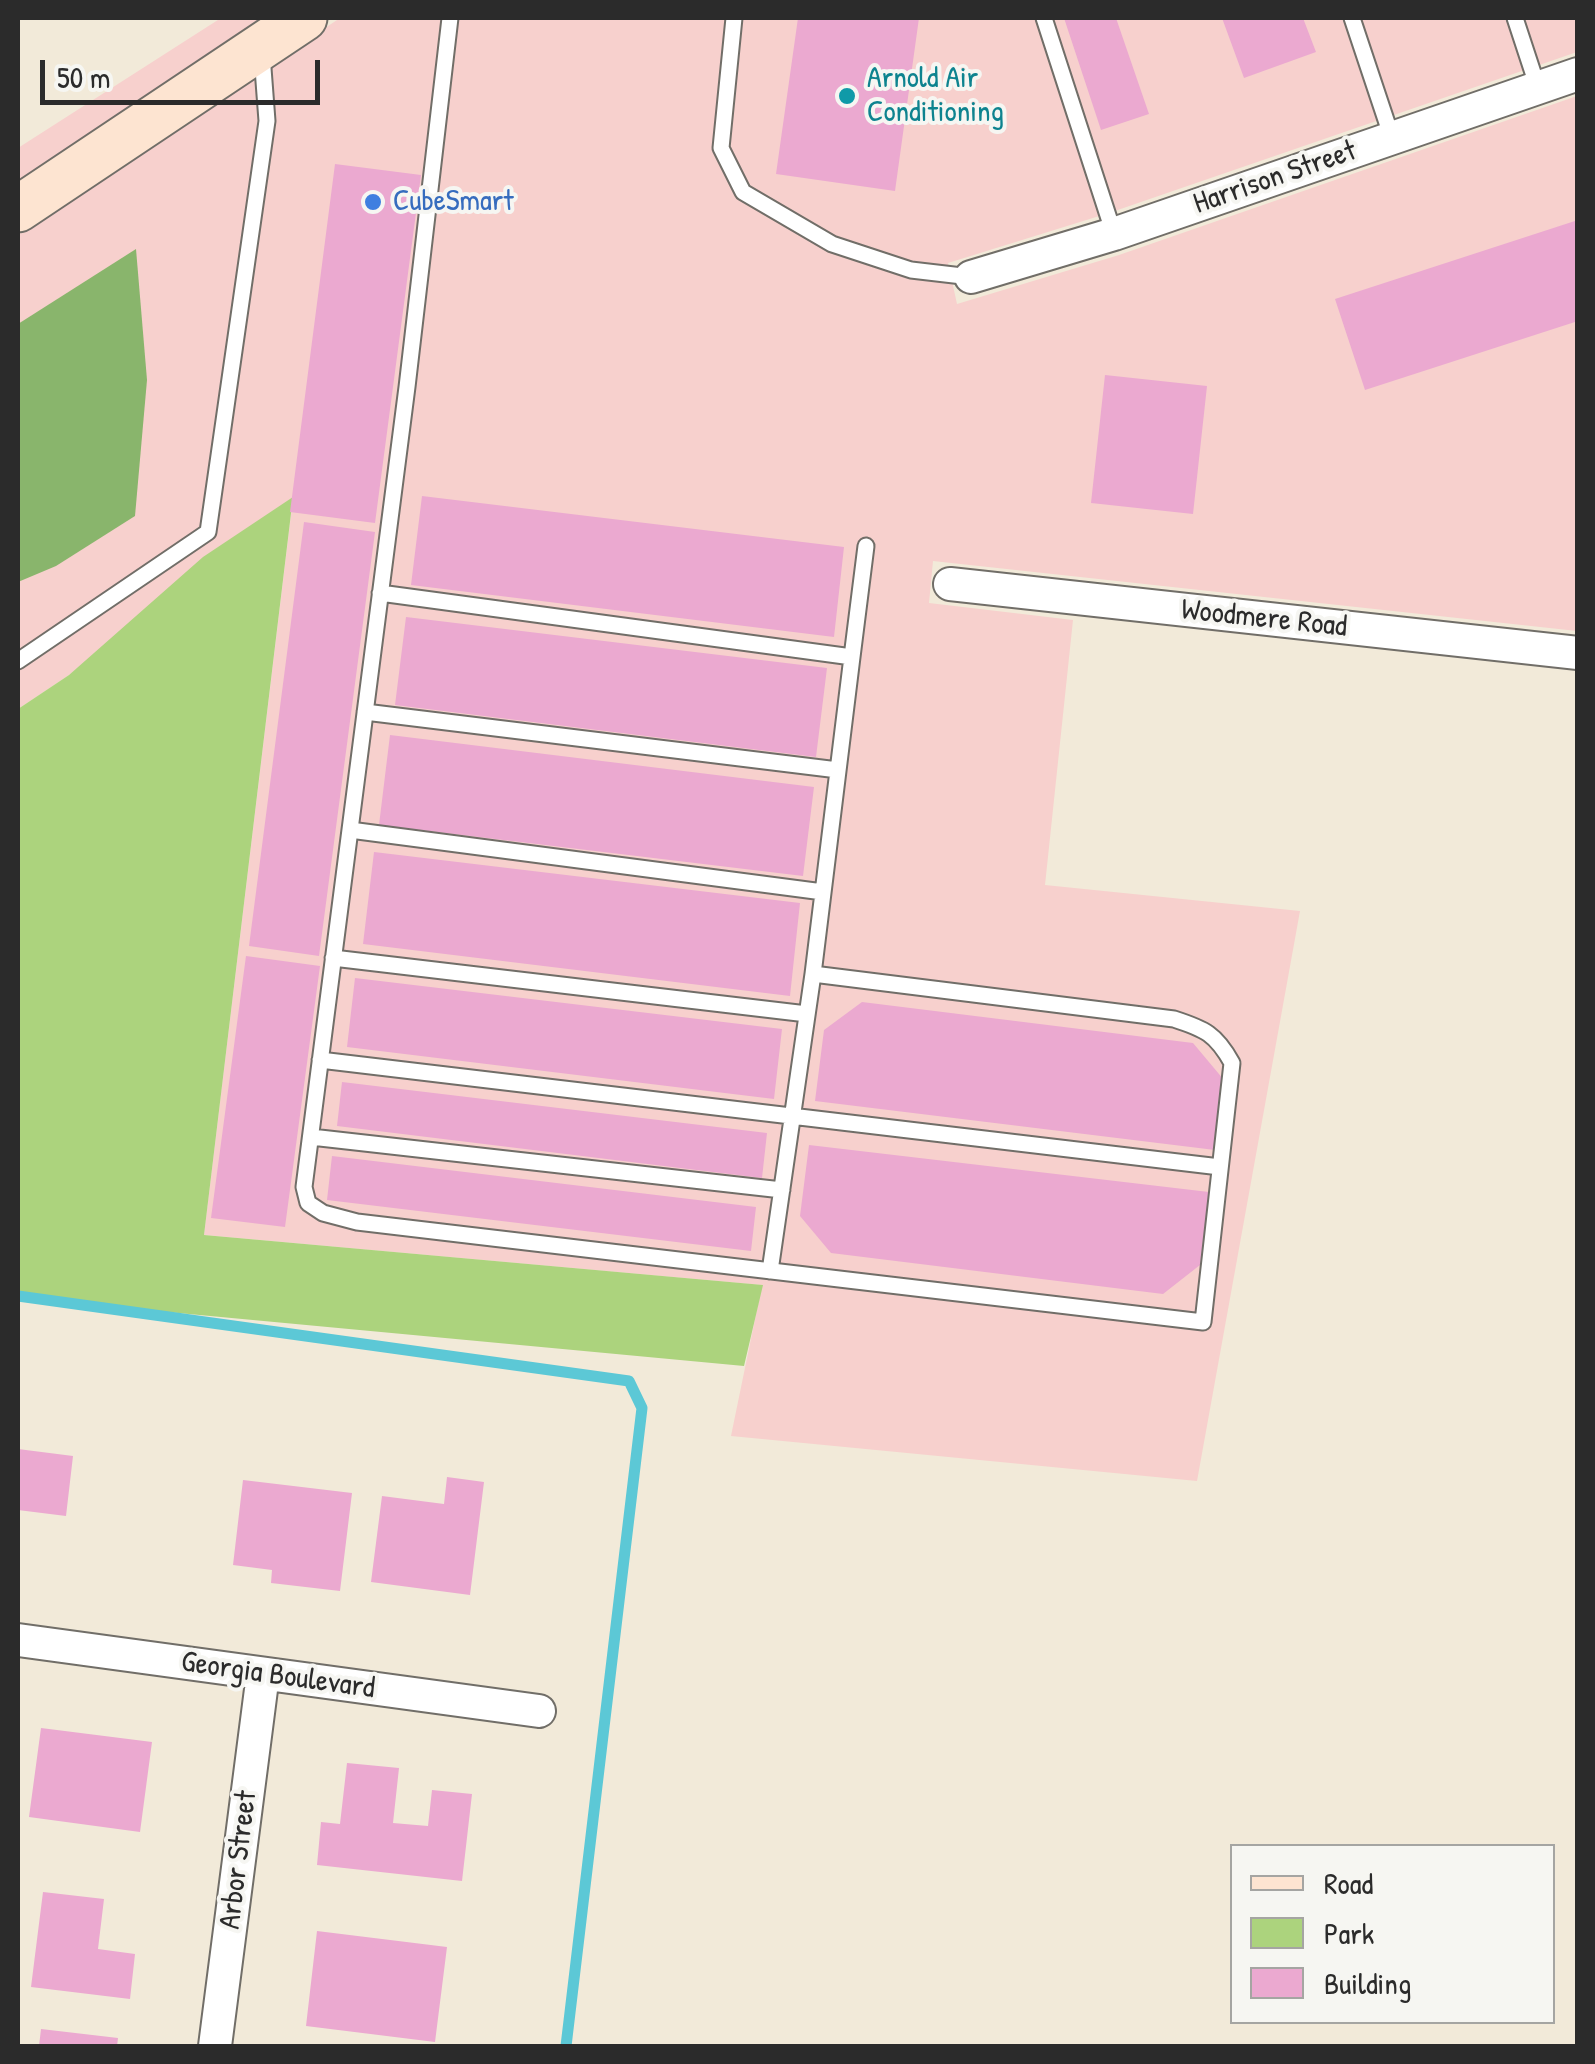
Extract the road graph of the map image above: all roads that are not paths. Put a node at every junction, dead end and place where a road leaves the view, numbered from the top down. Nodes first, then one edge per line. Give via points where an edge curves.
1 (304, 18) edge
2 (450, 18) edge
3 (734, 18) edge
4 (1044, 18) edge
5 (1352, 18) edge
6 (1515, 18) edge
7 (261, 46) junction
8 (1578, 74) edge
9 (1538, 88) junction
10 (1392, 138) junction
11 (18, 209) edge
12 (1114, 234) junction
13 (971, 277) joint
14 (866, 546) dead end
15 (950, 584) dead end
16 (380, 593) junction
17 (1578, 653) edge
18 (852, 656) junction
19 (18, 661) edge
20 (365, 712) junction
21 (838, 770) junction
22 (350, 830) junction
23 (823, 892) junction
24 (333, 958) junction
25 (813, 974) junction
26 (808, 1014) junction
27 (320, 1060) junction
28 (793, 1114) junction
29 (311, 1137) junction
30 (1220, 1167) junction
31 (782, 1190) junction
32 (770, 1270) junction
33 (18, 1640) edge
34 (263, 1674) junction
35 (539, 1710) dead end
36 (215, 2046) edge

1 - 7 main road
2 - 16 lane
3 - 13 lane via 721,148 743,192 832,244 910,270
4 - 12 lane
5 - 10 lane
6 - 9 lane
7 - 11 main road
7 - 19 lane via 266,120 208,532
8 - 9 street, Harrison Street
9 - 10 street, Harrison Street
10 - 12 street, Harrison Street
12 - 13 street, Harrison Street
14 - 18 lane
15 - 17 street, Woodmere Road
16 - 18 lane
16 - 20 lane
18 - 21 lane
20 - 21 lane
20 - 22 lane
21 - 23 lane
22 - 23 lane
22 - 24 lane
23 - 25 lane
24 - 26 lane
24 - 27 lane
25 - 26 lane
25 - 30 lane via 1174,1019 1202,1028 1232,1063
26 - 28 lane
27 - 28 lane
27 - 29 lane
28 - 30 lane
28 - 31 lane
29 - 31 lane
29 - 32 lane via 304,1187 308,1203 322,1213
30 - 32 lane via 1203,1322
31 - 32 lane
33 - 34 street, Georgia Boulevard
34 - 35 street, Georgia Boulevard
34 - 36 street, Arbor Street

